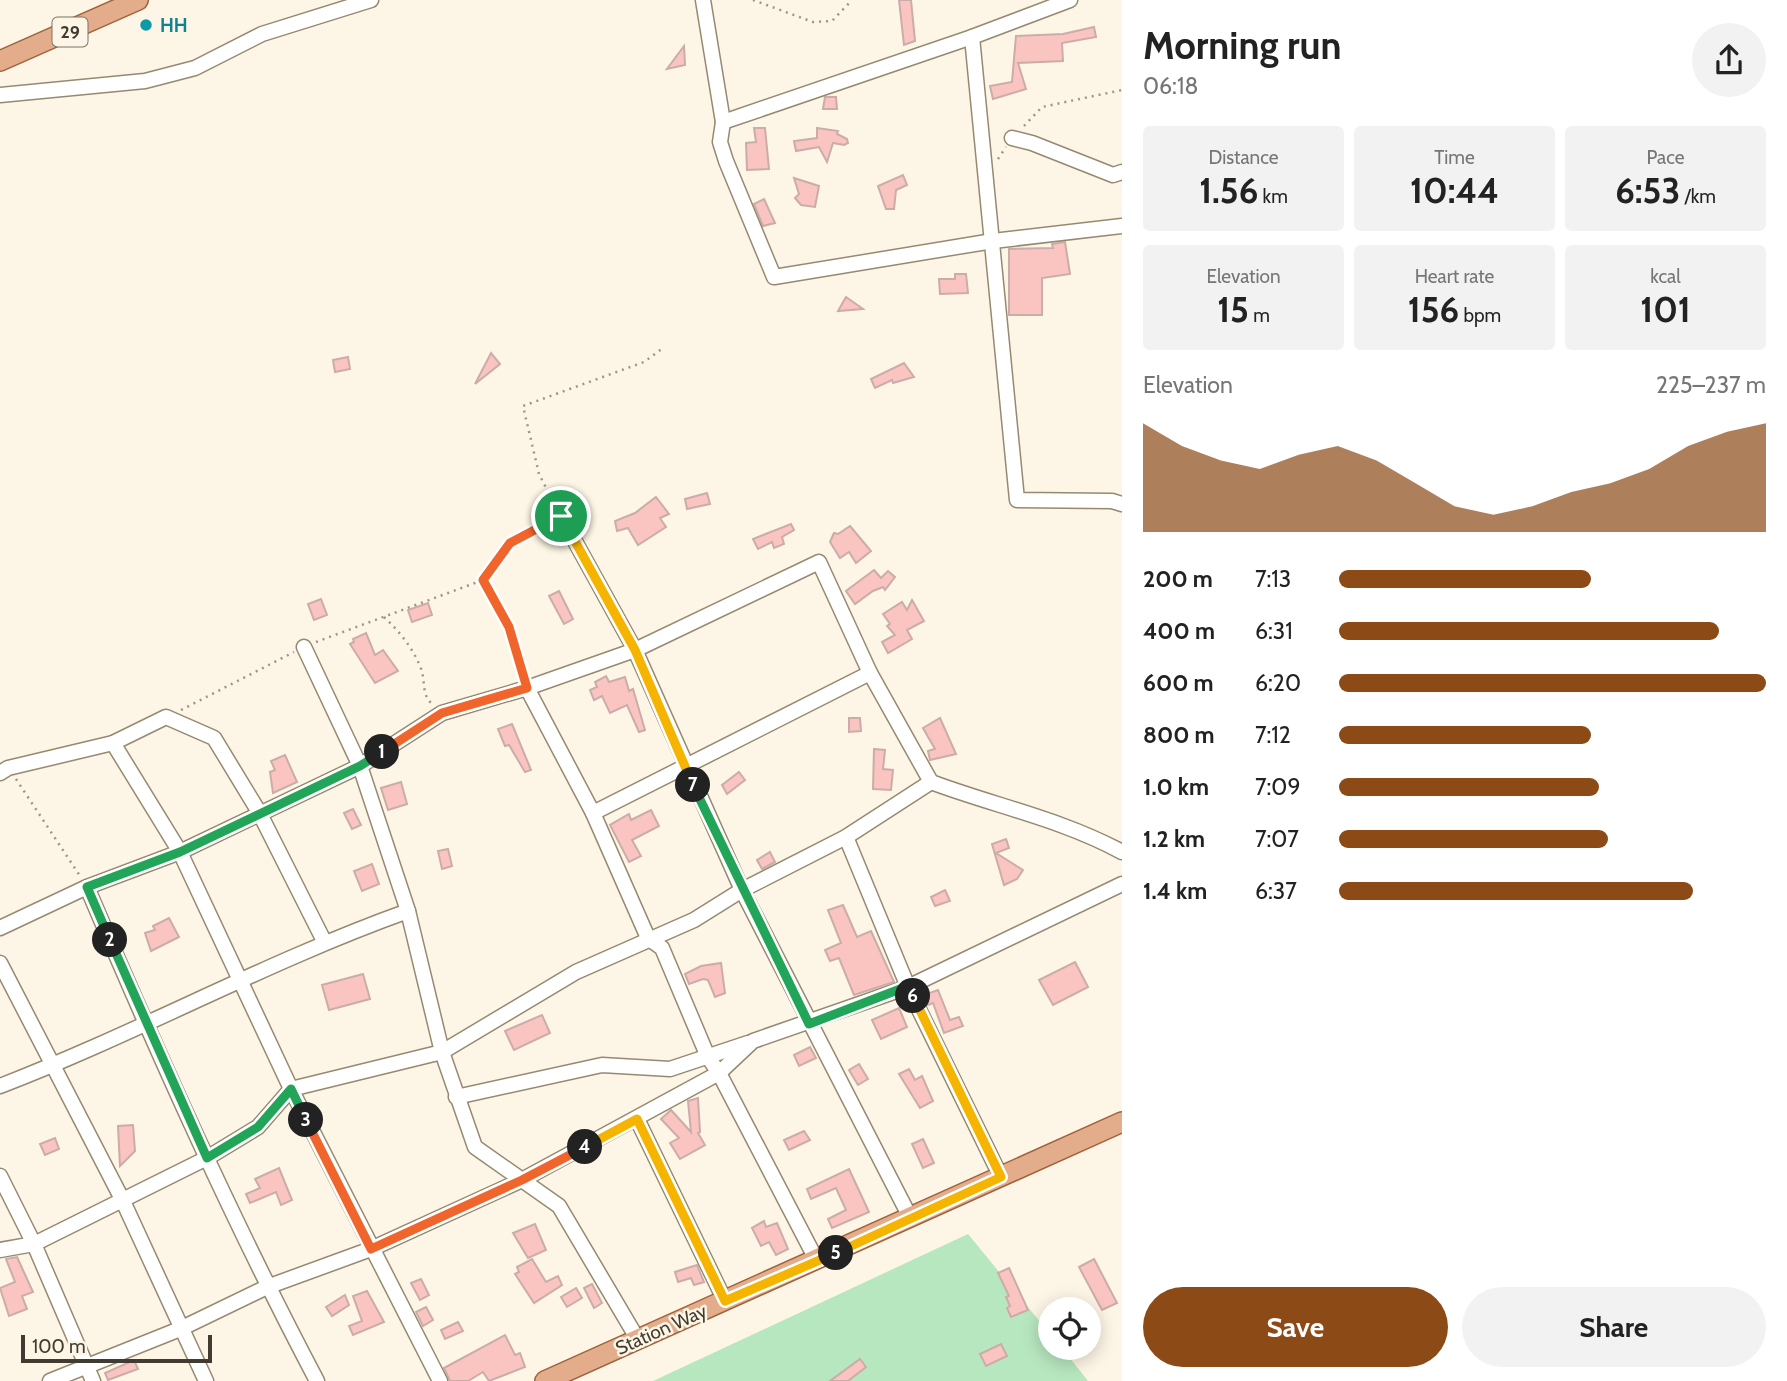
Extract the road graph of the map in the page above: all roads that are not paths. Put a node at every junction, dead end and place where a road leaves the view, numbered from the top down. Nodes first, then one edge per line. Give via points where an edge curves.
1 (138, 0) edge
2 (371, 0) edge
3 (703, 0) edge
4 (1070, 0) edge
5 (972, 37) junction
6 (0, 61) edge
7 (0, 96) edge
8 (723, 122) junction
9 (1012, 138) road end
10 (1122, 172) edge
11 (1122, 226) edge
12 (993, 241) junction
13 (1122, 505) edge
14 (561, 516) road end
15 (304, 647) road end
16 (635, 650) junction
17 (870, 673) junction
18 (527, 688) junction
19 (113, 743) junction
20 (360, 766) junction
21 (684, 767) junction
22 (4, 770) edge
23 (931, 782) junction
24 (259, 813) junction
25 (593, 813) junction
26 (846, 837) junction
27 (180, 852) junction
28 (1122, 852) edge
29 (1122, 884) edge
30 (87, 887) junction
31 (742, 890) junction
32 (408, 911) junction
33 (0, 928) edge
34 (648, 938) junction
35 (324, 941) junction
36 (0, 962) edge
37 (240, 980) junction
38 (908, 986) junction
39 (145, 1023) junction
40 (809, 1024) junction
41 (753, 1041) junction
42 (442, 1052) junction
43 (708, 1057) junction
44 (51, 1066) junction
45 (719, 1073) junction
46 (0, 1086) edge
47 (291, 1089) junction
48 (456, 1097) junction
49 (637, 1119) junction
50 (1122, 1122) edge
51 (207, 1158) junction
52 (0, 1176) edge
53 (1001, 1177) junction
54 (522, 1180) junction
55 (122, 1199) junction
56 (911, 1219) junction
57 (34, 1244) junction
58 (371, 1249) junction
59 (0, 1250) edge
60 (817, 1261) junction
61 (267, 1287) junction
62 (725, 1301) junction
63 (180, 1329) junction
64 (637, 1338) junction
65 (87, 1367) junction
66 (50, 1381) edge
67 (93, 1381) edge
68 (206, 1381) edge
69 (317, 1381) edge
70 (440, 1381) edge
71 (545, 1381) edge

1 - 6 main road, 29
2 - 7 street via 262,34 195,68 145,82
3 - 8 street
4 - 5 street
5 - 8 street
5 - 12 street
8 - 12 street via 720,142 726,161 774,277
9 - 10 street via 1113,175
11 - 12 street
12 - 13 street via 1017,500 1112,501
14 - 16 street
15 - 20 street
16 - 17 street via 819,562
16 - 18 street
16 - 21 street
17 - 21 street
17 - 23 street
18 - 20 street via 442,713
18 - 25 street
19 - 22 street
19 - 24 street via 166,718 214,738
19 - 27 street
20 - 24 street
20 - 32 street
21 - 25 street
21 - 31 street
23 - 26 street
23 - 28 street via 1033,813
24 - 27 street
24 - 35 street
25 - 34 street
26 - 31 street
26 - 38 street
27 - 30 street
27 - 37 street
29 - 38 street
30 - 33 street
30 - 39 street
31 - 34 street via 694,920
31 - 40 street
32 - 35 street
32 - 42 street
34 - 42 street via 576,972
34 - 43 street via 662,948
35 - 37 street
36 - 44 street
37 - 39 street
37 - 47 street
38 - 40 street
38 - 53 street
39 - 44 street
39 - 51 street
40 - 41 street
40 - 56 street
41 - 43 street
41 - 45 street
42 - 47 street
42 - 48 street
43 - 45 street
43 - 48 street via 670,1069 602,1065
44 - 46 street
44 - 55 street
45 - 49 street
45 - 60 street
47 - 51 street via 258,1127
47 - 58 street
48 - 54 street via 475,1147
49 - 54 street
49 - 62 street
50 - 53 main road, Station Way
51 - 55 street
51 - 61 street
52 - 57 street
53 - 56 main road, Station Way
54 - 58 street
54 - 64 street via 559,1206
55 - 57 street
55 - 63 street
56 - 60 main road, Station Way
57 - 59 street
57 - 65 street
58 - 61 street
58 - 70 street
60 - 62 main road, Station Way
61 - 63 street
61 - 69 street
62 - 64 main road, Station Way
63 - 65 street
63 - 68 street
64 - 71 main road, Station Way
65 - 66 street
65 - 67 street

